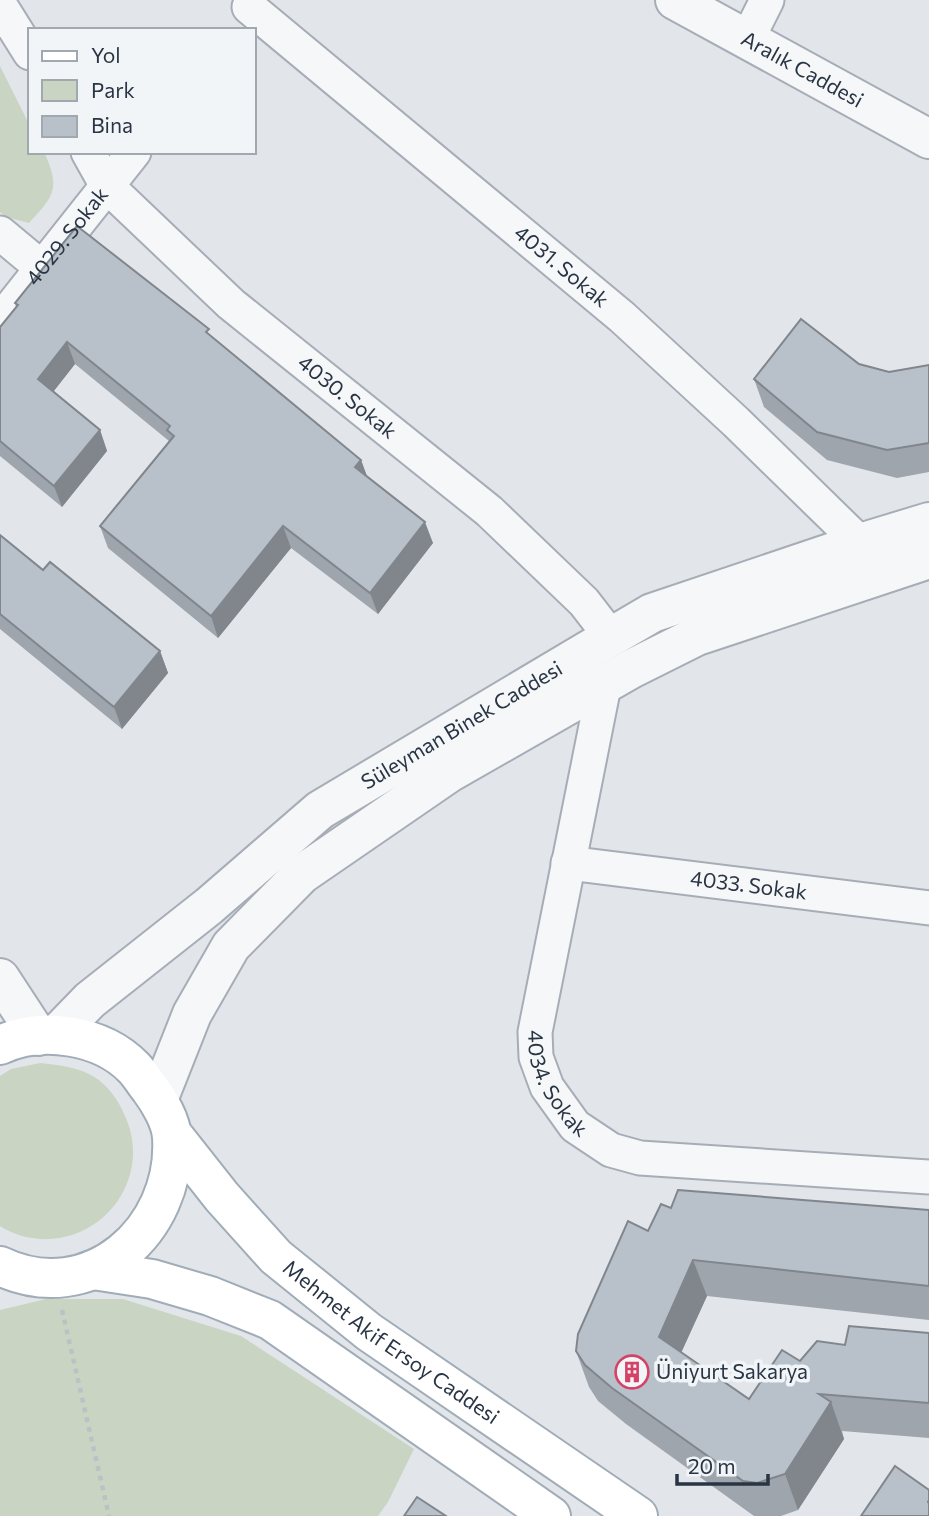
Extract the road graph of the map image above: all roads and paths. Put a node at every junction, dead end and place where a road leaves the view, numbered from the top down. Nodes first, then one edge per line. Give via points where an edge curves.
1 (674, 0) edge
2 (767, 0) edge
3 (0, 5) edge
4 (245, 12) edge
5 (747, 40) junction
6 (28, 50) edge
7 (929, 139) edge
8 (89, 154) edge
9 (132, 154) edge
10 (107, 186) junction
11 (0, 233) edge
12 (42, 268) junction
13 (0, 321) edge
14 (929, 522) edge
15 (860, 543) junction
16 (929, 559) edge
17 (611, 637) junction
18 (604, 686) junction
19 (568, 863) junction
20 (929, 908) edge
21 (0, 978) edge
22 (47, 1035) junction
23 (0, 1045) edge
24 (158, 1100) junction
25 (173, 1135) junction
26 (929, 1177) edge
27 (93, 1270) junction
28 (5, 1274) edge
29 (55, 1278) junction
30 (109, 1516) edge
31 (551, 1516) edge
32 (638, 1516) edge

1 - 5 street, Aralık Caddesi
2 - 5 street
3 - 6 street
4 - 15 street, 4031. Sokak via 622,317
5 - 7 street, Aralık Caddesi
8 - 10 street, 4030. Sokak
9 - 10 street, 4029. Sokak
10 - 12 street, 4029. Sokak
10 - 17 street, 4030. Sokak via 231,304 489,511 584,602
11 - 12 street
12 - 13 street, 4029. Sokak
14 - 15 street, Süleyman Binek Caddesi
15 - 17 street, Süleyman Binek Caddesi via 652,613
16 - 18 street, Süleyman Binek Caddesi via 697,636
17 - 22 street, Süleyman Binek Caddesi via 320,810
18 - 19 street, 4034. Sokak
18 - 24 street, Süleyman Binek Caddesi via 449,773 302,874 231,946 192,1014
19 - 20 street, 4033. Sokak
19 - 26 street, 4034. Sokak via 535,1032 536,1057 547,1087 575,1126 611,1150 640,1158
21 - 22 street
22 - 23 main road via 15,1038
22 - 24 main road via 98,1044 133,1066
24 - 25 main road
25 - 27 main road via 168,1182 152,1221 127,1251
25 - 32 main road, Mehmet Akif Ersoy Caddesi via 276,1257 369,1332
27 - 29 main road
27 - 31 main road via 210,1296 270,1320
28 - 29 main road
29 - 30 path

